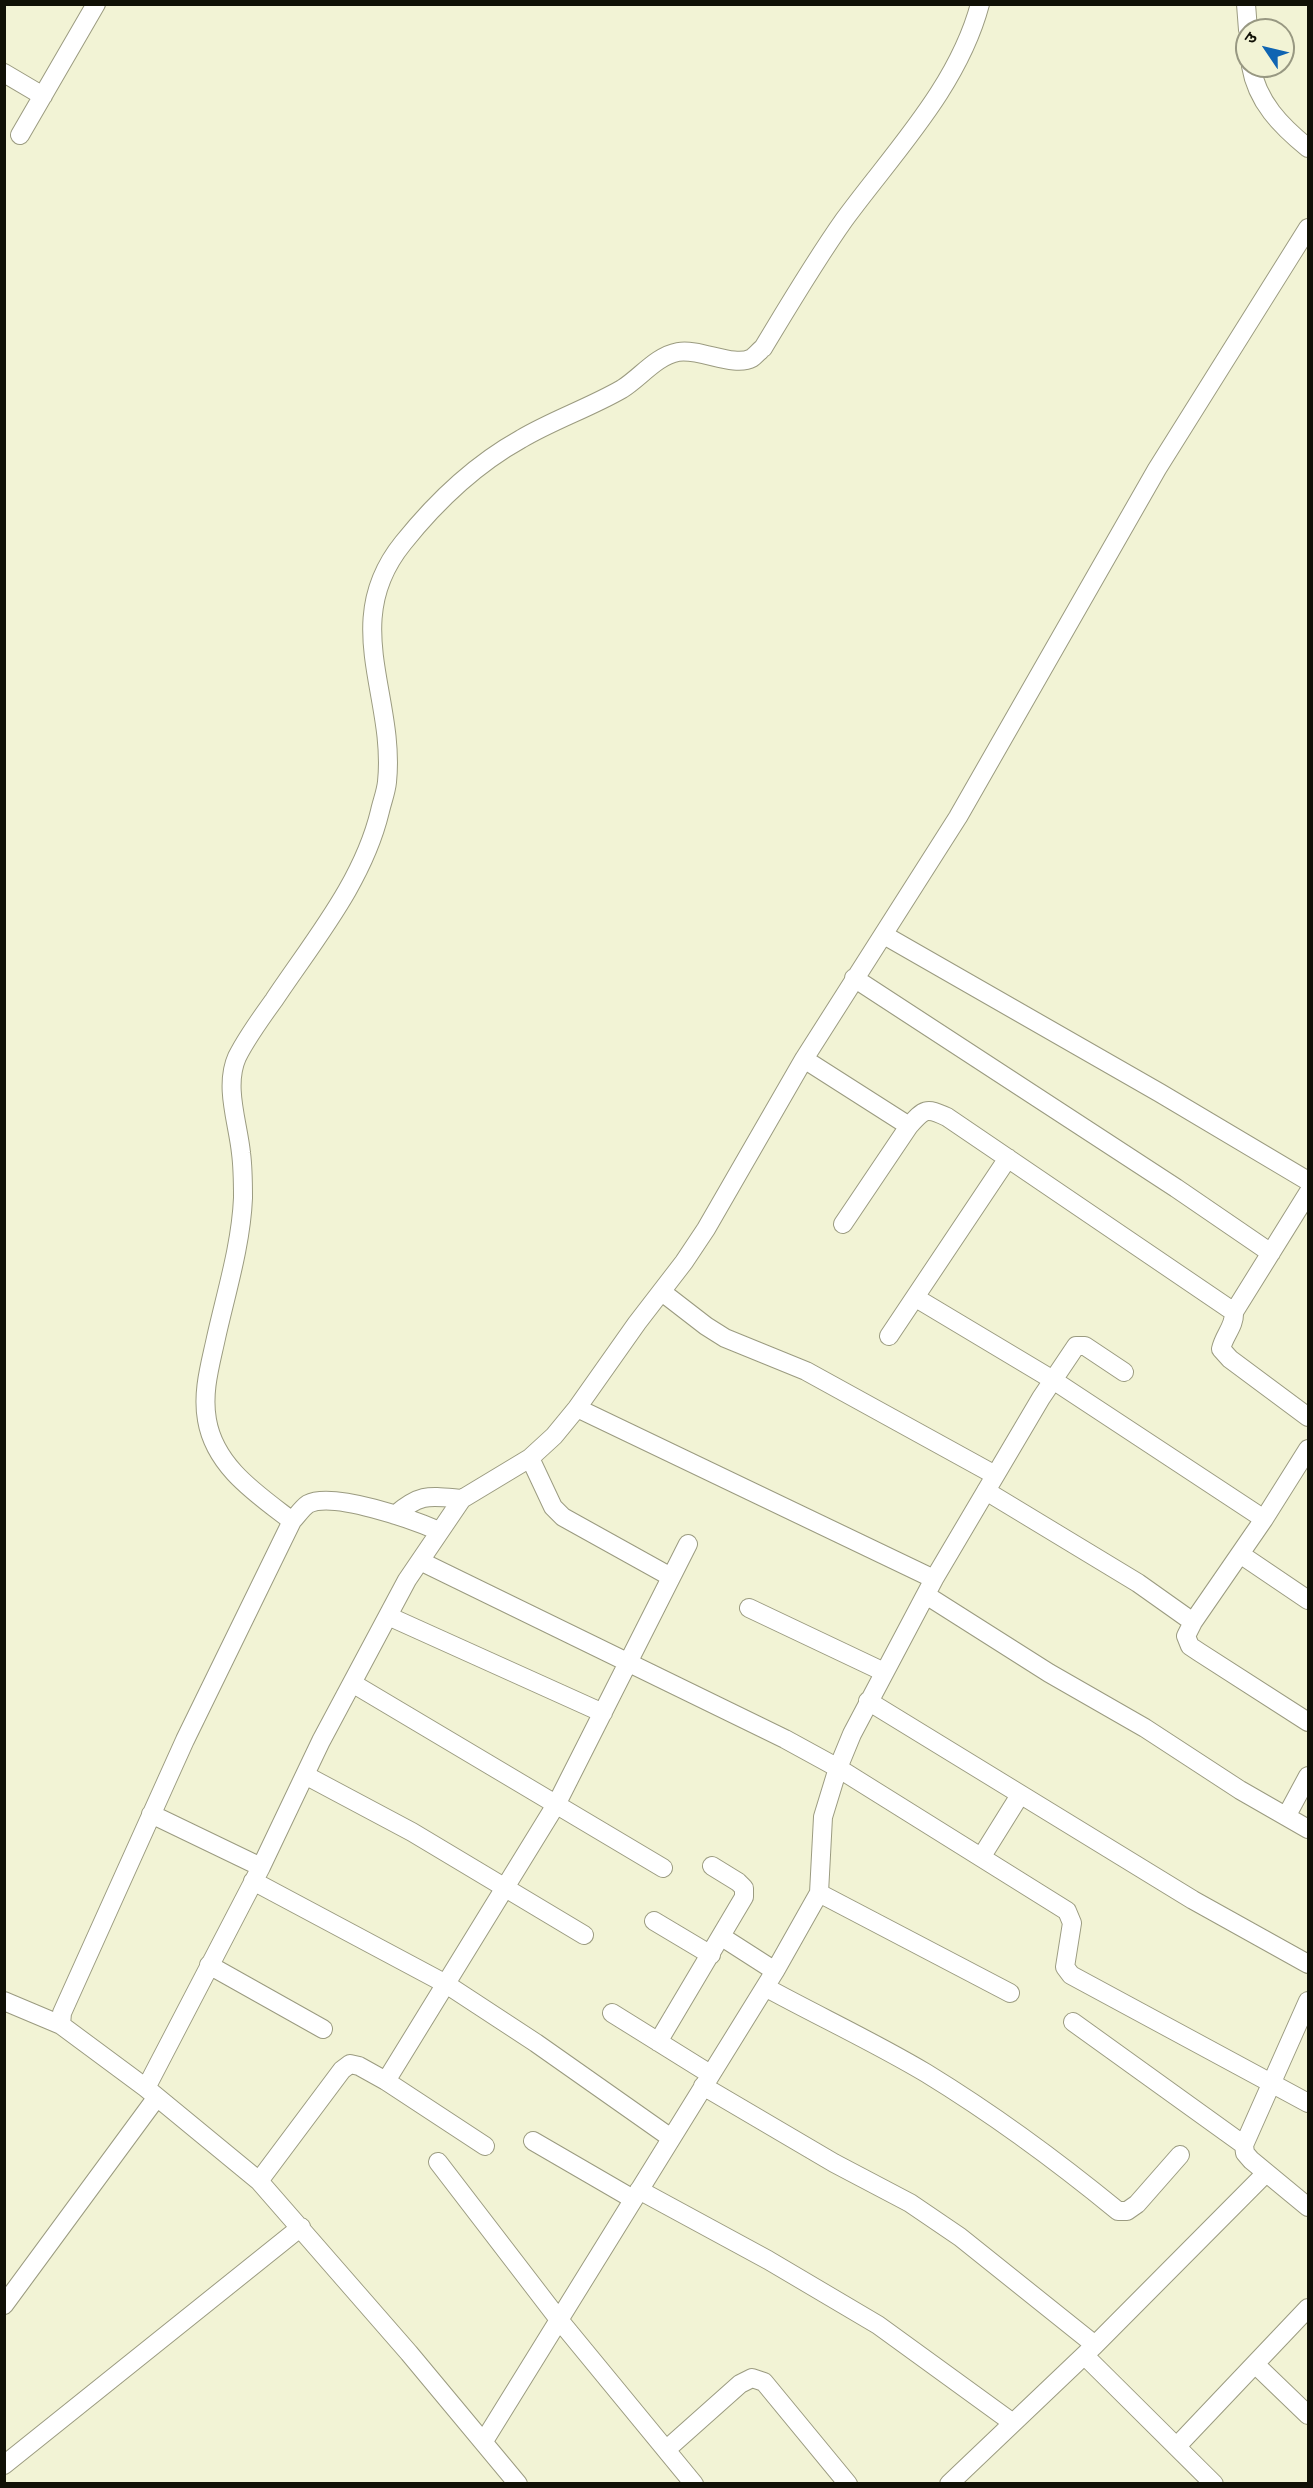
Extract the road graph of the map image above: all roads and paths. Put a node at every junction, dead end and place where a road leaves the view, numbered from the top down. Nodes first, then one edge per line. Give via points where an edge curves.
1 (96, 4) edge
2 (980, 4) edge
3 (4, 73) edge
4 (1253, 78) edge
5 (43, 96) junction
6 (20, 135) dead end
7 (1308, 148) edge
8 (1308, 228) edge
9 (884, 935) junction
10 (854, 978) junction
11 (804, 1059) junction
12 (909, 1126) junction
13 (1008, 1158) junction
14 (1308, 1181) edge
15 (1308, 1193) edge
16 (843, 1224) dead end
17 (1271, 1253) junction
18 (662, 1292) junction
19 (916, 1298) junction
20 (1234, 1312) junction
21 (889, 1336) dead end
22 (1124, 1372) dead end
23 (1053, 1380) junction
24 (577, 1408) junction
25 (1308, 1417) edge
26 (530, 1458) junction
27 (1306, 1458) edge
28 (995, 1475) junction
29 (986, 1491) junction
30 (462, 1499) junction
31 (395, 1515) junction
32 (1264, 1519) junction
33 (292, 1521) junction
34 (439, 1531) junction
35 (688, 1544) dead end
36 (1240, 1554) junction
37 (420, 1561) junction
38 (671, 1577) junction
39 (934, 1579) junction
40 (926, 1595) junction
41 (1308, 1600) edge
42 (749, 1608) dead end
43 (388, 1616) junction
44 (1193, 1622) junction
45 (629, 1661) junction
46 (884, 1672) junction
47 (352, 1683) junction
48 (868, 1701) junction
49 (603, 1713) junction
50 (1308, 1722) edge
51 (838, 1768) junction
52 (305, 1775) junction
53 (1308, 1776) edge
54 (1020, 1795) junction
55 (556, 1803) junction
56 (151, 1814) junction
57 (1287, 1815) junction
58 (1308, 1829) edge
59 (982, 1856) junction
60 (712, 1866) dead end
61 (663, 1868) dead end
62 (257, 1874) junction
63 (505, 1887) junction
64 (819, 1893) junction
65 (654, 1921) dead end
66 (584, 1935) dead end
67 (722, 1937) junction
68 (711, 1955) junction
69 (1308, 1964) edge
70 (209, 1965) junction
71 (775, 1971) junction
72 (446, 1984) junction
73 (765, 1987) junction
74 (1010, 1994) dead end
75 (4, 2001) edge
76 (1308, 2008) edge
77 (612, 2013) dead end
78 (1073, 2022) dead end
79 (61, 2025) junction
80 (323, 2029) dead end
81 (658, 2042) junction
82 (707, 2080) junction
83 (386, 2081) junction
84 (1270, 2083) junction
85 (151, 2092) junction
86 (1308, 2103) edge
87 (670, 2138) junction
88 (533, 2141) dead end
89 (1244, 2145) junction
90 (485, 2146) dead end
91 (1180, 2155) dead end
92 (438, 2162) dead end
93 (1266, 2173) junction
94 (259, 2181) junction
95 (636, 2195) junction
96 (1308, 2207) edge
97 (301, 2227) junction
98 (4, 2305) edge
99 (1308, 2308) edge
100 (560, 2320) junction
101 (1090, 2350) junction
102 (1255, 2364) junction
103 (1308, 2415) edge
104 (1012, 2423) junction
105 (483, 2441) junction
106 (1178, 2445) junction
107 (667, 2449) junction
108 (4, 2466) edge
109 (518, 2484) edge
110 (694, 2484) edge
111 (848, 2484) edge
112 (950, 2484) edge
113 (1214, 2484) edge

1 - 5 street
2 - 33 street via 953,69 918,124 843,222 753,358 741,361 677,352 659,360 626,386 517,441 456,486 385,567 374,597 371,633 387,783 375,830 361,867 254,1029 232,1074 243,1200 205,1387 207,1421 216,1448 232,1472
3 - 5 street
4 - 7 street via 1279,123
5 - 6 street
8 - 9 street via 1157,470 958,817
9 - 10 street
9 - 14 street
10 - 11 street
10 - 17 street
11 - 12 street
11 - 18 street via 706,1229
12 - 13 street via 922,1112 933,1110
12 - 16 street
13 - 19 street
13 - 20 street
15 - 17 street
17 - 20 street
18 - 24 street
18 - 28 street via 725,1338 806,1371
19 - 21 street
19 - 23 street
20 - 25 street via 1234,1322 1221,1348 1230,1359
22 - 23 street via 1085,1346 1076,1346
23 - 28 street
23 - 32 street
24 - 26 street
24 - 39 street
26 - 30 street
26 - 38 street via 553,1507 563,1518
27 - 32 street
28 - 29 street
29 - 39 street
29 - 44 street
30 - 31 street via 422,1497
30 - 34 street
31 - 33 street via 320,1500 307,1505
31 - 34 street
32 - 36 street
33 - 56 street
34 - 37 street
35 - 38 street
36 - 41 street
36 - 44 street
37 - 43 street
37 - 45 street
38 - 45 street
39 - 40 street
40 - 46 street
40 - 57 street via 1240,1790
42 - 46 street
43 - 47 street
43 - 49 street
44 - 50 street via 1186,1636 1190,1646
45 - 49 street
45 - 51 street
46 - 48 street
47 - 52 street
47 - 55 street
48 - 51 street
48 - 54 street
49 - 55 street
51 - 59 street
51 - 64 street via 823,1817
52 - 62 street
52 - 63 street
53 - 57 street
54 - 59 street
54 - 69 street via 1213,1912
55 - 61 street
55 - 63 street
56 - 62 street
56 - 79 street via 62,2013
57 - 58 street
59 - 84 street via 1067,1911 1072,1923 1065,1967 1071,1975
60 - 67 street via 744,1888 744,1897
62 - 70 street
62 - 72 street
63 - 66 street
63 - 72 street
64 - 71 street
64 - 74 street
65 - 68 street
67 - 68 street
67 - 71 street
68 - 81 street
70 - 80 street
70 - 85 street
71 - 73 street
72 - 83 street
72 - 87 street
73 - 82 street
73 - 91 street via 952,2089 1032,2144 1118,2211 1127,2211 1137,2204
75 - 79 street
76 - 84 street
77 - 81 street
78 - 89 street
79 - 85 street
81 - 82 street
82 - 87 street
82 - 101 street via 834,2163 910,2202 960,2237
83 - 90 street
83 - 94 street via 359,2066 350,2064 342,2070
84 - 86 street
84 - 89 street
85 - 94 street
85 - 98 street
87 - 95 street
88 - 95 street
89 - 93 street via 1245,2153
92 - 100 street
93 - 96 street
93 - 101 street
94 - 97 street
95 - 100 street
95 - 104 street via 768,2260 878,2325
97 - 105 street
97 - 108 street
99 - 102 street
100 - 105 street
100 - 107 street
101 - 104 street
101 - 106 street
102 - 103 street
102 - 106 street
104 - 112 street
105 - 109 street
106 - 113 street
107 - 110 street
107 - 111 street via 740,2384 752,2378 764,2382

